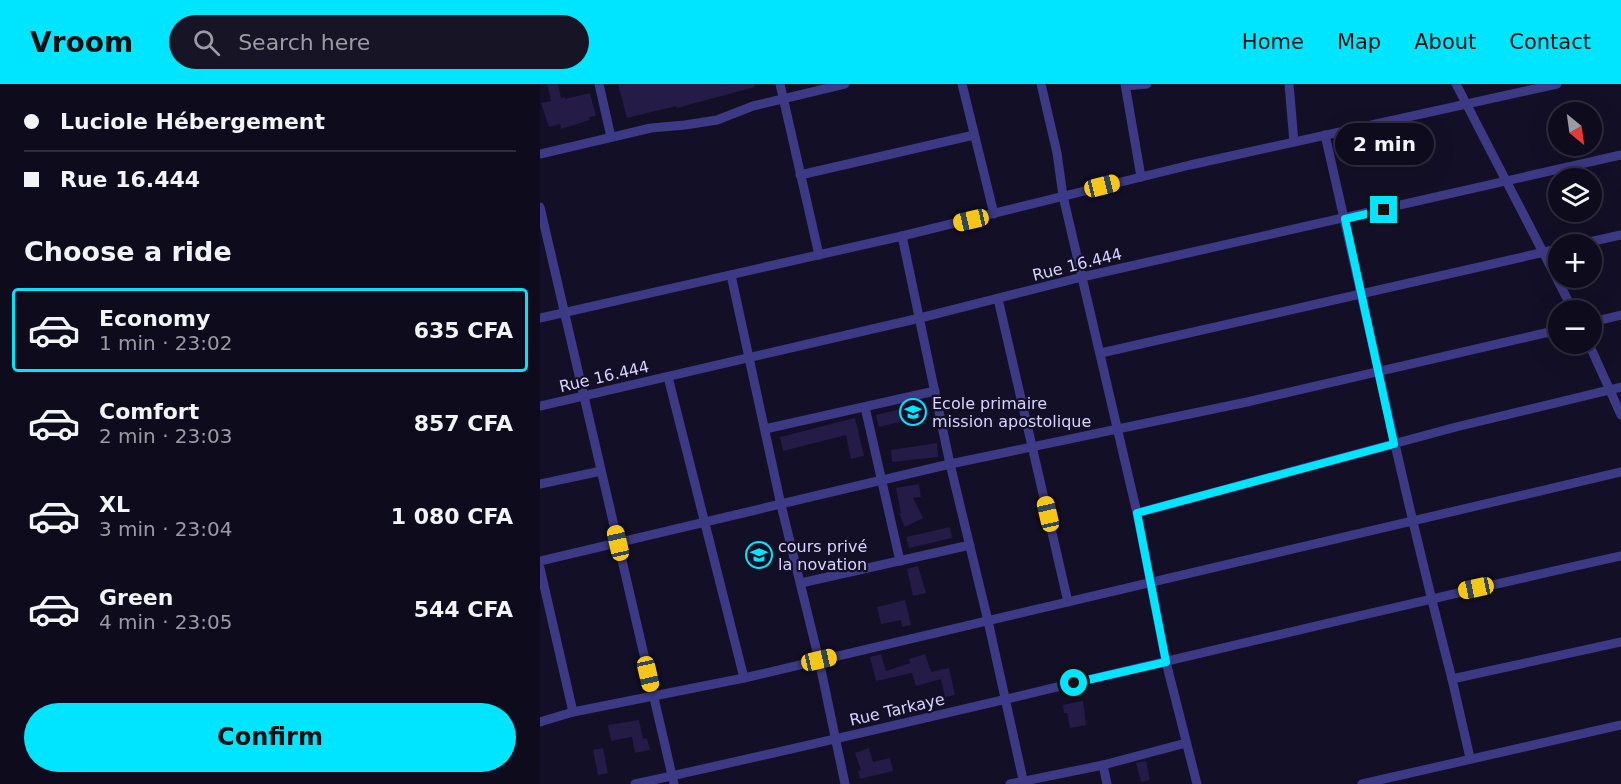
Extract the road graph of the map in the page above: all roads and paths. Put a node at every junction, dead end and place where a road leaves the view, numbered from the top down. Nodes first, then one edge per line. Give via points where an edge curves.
1 (599, 84) edge
2 (780, 84) edge
3 (845, 84) edge
4 (962, 84) edge
5 (1041, 84) edge
6 (1147, 84) edge
7 (1289, 84) edge
8 (1456, 84) edge
9 (1557, 84) edge
10 (1125, 85) edge
11 (783, 99) junction
12 (1465, 103) junction
13 (974, 135) junction
14 (1325, 135) junction
15 (611, 137) junction
16 (1294, 142) junction
17 (540, 154) edge
18 (1621, 155) edge
19 (800, 175) junction
20 (1141, 177) junction
21 (1506, 182) junction
22 (1063, 196) junction
23 (540, 207) edge
24 (994, 214) junction
25 (1345, 219) junction
26 (1621, 235) edge
27 (902, 236) junction
28 (1602, 239) edge
29 (1548, 252) edge
30 (1544, 253) junction
31 (819, 255) junction
32 (731, 275) junction
33 (1082, 277) junction
34 (1362, 294) junction
35 (998, 299) junction
36 (1568, 300) edge
37 (565, 312) junction
38 (1621, 315) edge
39 (540, 318) edge
40 (920, 318) junction
41 (1602, 320) edge
42 (1548, 332) edge
43 (1101, 353) junction
44 (1594, 354) edge
45 (750, 358) junction
46 (1378, 372) junction
47 (668, 377) junction
48 (1621, 387) edge
49 (1611, 389) junction
50 (934, 391) junction
51 (584, 396) junction
52 (540, 406) edge
53 (865, 406) junction
54 (1621, 415) edge
55 (765, 429) junction
56 (1119, 429) junction
57 (1394, 444) junction
58 (1033, 447) junction
59 (950, 464) junction
60 (601, 471) junction
61 (1621, 472) edge
62 (882, 481) junction
63 (540, 483) edge
64 (781, 505) junction
65 (1137, 513) junction
66 (1413, 521) junction
67 (705, 522) junction
68 (618, 543) junction
69 (970, 545) junction
70 (1621, 556) edge
71 (540, 561) edge
72 (900, 561) junction
73 (540, 568) edge
74 (1150, 582) junction
75 (801, 583) junction
76 (1431, 598) junction
77 (1068, 602) junction
78 (988, 621) junction
79 (1621, 642) edge
80 (819, 660) junction
81 (1166, 662) junction
82 (744, 678) junction
83 (1452, 679) junction
84 (653, 696) junction
85 (1005, 700) junction
86 (573, 712) junction
87 (540, 722) edge
88 (1621, 725) edge
89 (835, 739) junction
90 (1186, 743) junction
91 (1470, 758) junction
92 (1103, 765) junction
93 (673, 780) edge
94 (1023, 783) edge
95 (635, 784) edge
96 (844, 784) edge
97 (1010, 784) edge
98 (1107, 784) edge
99 (1197, 784) edge
100 (1362, 784) edge

1 - 15 street
2 - 11 street
3 - 11 street
4 - 13 street
5 - 22 street
6 - 10 street
7 - 16 street
8 - 12 street
9 - 12 street
10 - 20 street
11 - 15 street via 717,120
11 - 19 street
12 - 14 street
12 - 21 street
13 - 19 street
13 - 24 street
14 - 16 street
14 - 25 street
15 - 17 street
16 - 20 street
18 - 21 street, Rue 16.444
19 - 31 street
20 - 22 street
21 - 25 street, Rue 16.444
21 - 30 street
22 - 24 street
22 - 33 street
23 - 37 street
24 - 27 street
25 - 33 street, Rue 16.444
25 - 34 street
26 - 28 street
27 - 31 street
27 - 40 street
29 - 30 street
30 - 34 street
30 - 36 street
31 - 32 street
32 - 37 street
32 - 45 street
33 - 35 street, Rue 16.444
33 - 43 street
34 - 43 street
34 - 46 street
35 - 40 street, Rue 16.444
35 - 58 street
37 - 39 street
37 - 51 street
38 - 41 street
40 - 45 street, Rue 16.444
40 - 50 street
42 - 46 street
43 - 56 street
44 - 49 street
45 - 47 street, Rue 16.444
45 - 55 street
46 - 56 street
46 - 57 street
47 - 51 street, Rue 16.444
47 - 67 street
48 - 49 street
49 - 54 street
49 - 57 street
50 - 53 street
50 - 59 street
51 - 52 street, Rue 16.444
51 - 60 street
53 - 55 street
53 - 62 street
55 - 64 street
56 - 58 street
56 - 65 street
57 - 65 street
57 - 66 street
58 - 59 street
58 - 77 street
59 - 62 street
59 - 69 street
60 - 63 street
60 - 68 street
61 - 66 street
62 - 64 street
62 - 72 street
64 - 67 street
64 - 75 street
65 - 74 street
66 - 74 street
66 - 76 street
67 - 68 street
67 - 82 street
68 - 71 street
68 - 84 street
69 - 72 street
69 - 78 street
70 - 76 street, Rue Tarkaye
72 - 75 street
73 - 86 street
74 - 77 street
74 - 81 street
75 - 80 street
76 - 81 street, Rue Tarkaye
76 - 83 street
77 - 78 street
78 - 80 street
78 - 85 street
79 - 83 street
80 - 82 street
80 - 89 street
81 - 85 street, Rue Tarkaye
81 - 90 street
82 - 84 street
83 - 91 street
84 - 86 street
84 - 93 street
85 - 89 street, Rue Tarkaye
85 - 94 street
86 - 87 street
88 - 91 street
89 - 93 street, Rue Tarkaye
89 - 96 street
90 - 92 street
90 - 99 street
91 - 100 street
92 - 94 street
92 - 98 street
93 - 95 street, Rue Tarkaye
94 - 97 street

